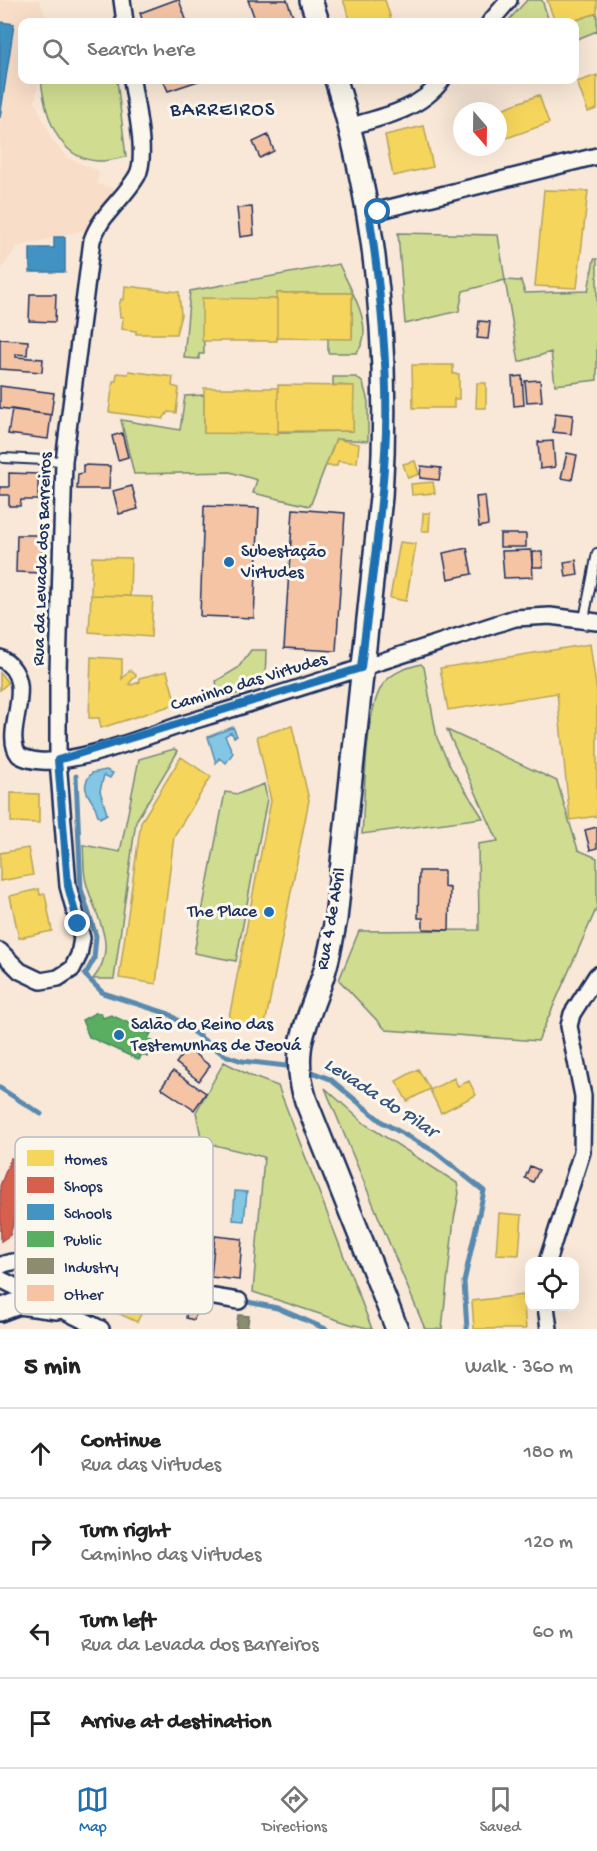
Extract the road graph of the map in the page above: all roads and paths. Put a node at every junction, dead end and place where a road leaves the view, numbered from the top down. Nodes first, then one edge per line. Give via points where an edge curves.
1 (122, 0) edge
2 (311, 0) edge
3 (509, 0) edge
4 (124, 18) edge
5 (317, 18) edge
6 (493, 18) edge
7 (132, 84) edge
8 (337, 84) edge
9 (438, 84) edge
10 (351, 126) junction
11 (597, 156) edge
12 (369, 213) junction
13 (4, 458) dead end
14 (64, 461) junction
15 (597, 553) edge
16 (591, 621) edge
17 (0, 658) edge
18 (361, 668) junction
19 (58, 760) junction
20 (0, 951) edge
21 (597, 975) edge
22 (549, 1257) edge
23 (15, 1263) edge
24 (0, 1266) edge
25 (0, 1279) edge
26 (15, 1287) edge
27 (213, 1296) edge
28 (239, 1301) dead end
29 (15, 1305) edge
30 (0, 1310) edge
31 (547, 1311) edge
32 (70, 1314) edge
33 (101, 1329) edge
34 (397, 1329) edge
35 (549, 1329) edge

1 - 4 street
2 - 5 street
3 - 6 street
7 - 14 street, Rua da Levada dos Barreiros via 142,160 138,174 98,223 92,240
8 - 10 street, Rua 4 de Abril
9 - 10 street via 404,110
10 - 12 street, Rua 4 de Abril
11 - 12 street
12 - 18 street, Rua 4 de Abril via 384,345 386,431
13 - 14 lane
14 - 19 street, Rua da Levada dos Barreiros
15 - 16 lane
16 - 18 street, Caminho das Virtudes via 550,616 515,618
17 - 19 street, Caminho das Virtudes via 13,670 18,682 6,730 9,743 18,754 31,760
18 - 19 street, Caminho das Virtudes
18 - 34 street, Rua 4 de Abril via 333,938 302,1029 298,1062 302,1089
19 - 20 street, Rua da Levada dos Barreiros via 68,886 81,938 80,955 72,969 58,978 40,981 20,971
21 - 22 street via 572,1014 570,1038 583,1096 582,1152
23 - 24 street
25 - 26 street
27 - 28 street
29 - 30 street
31 - 35 street
32 - 33 street

